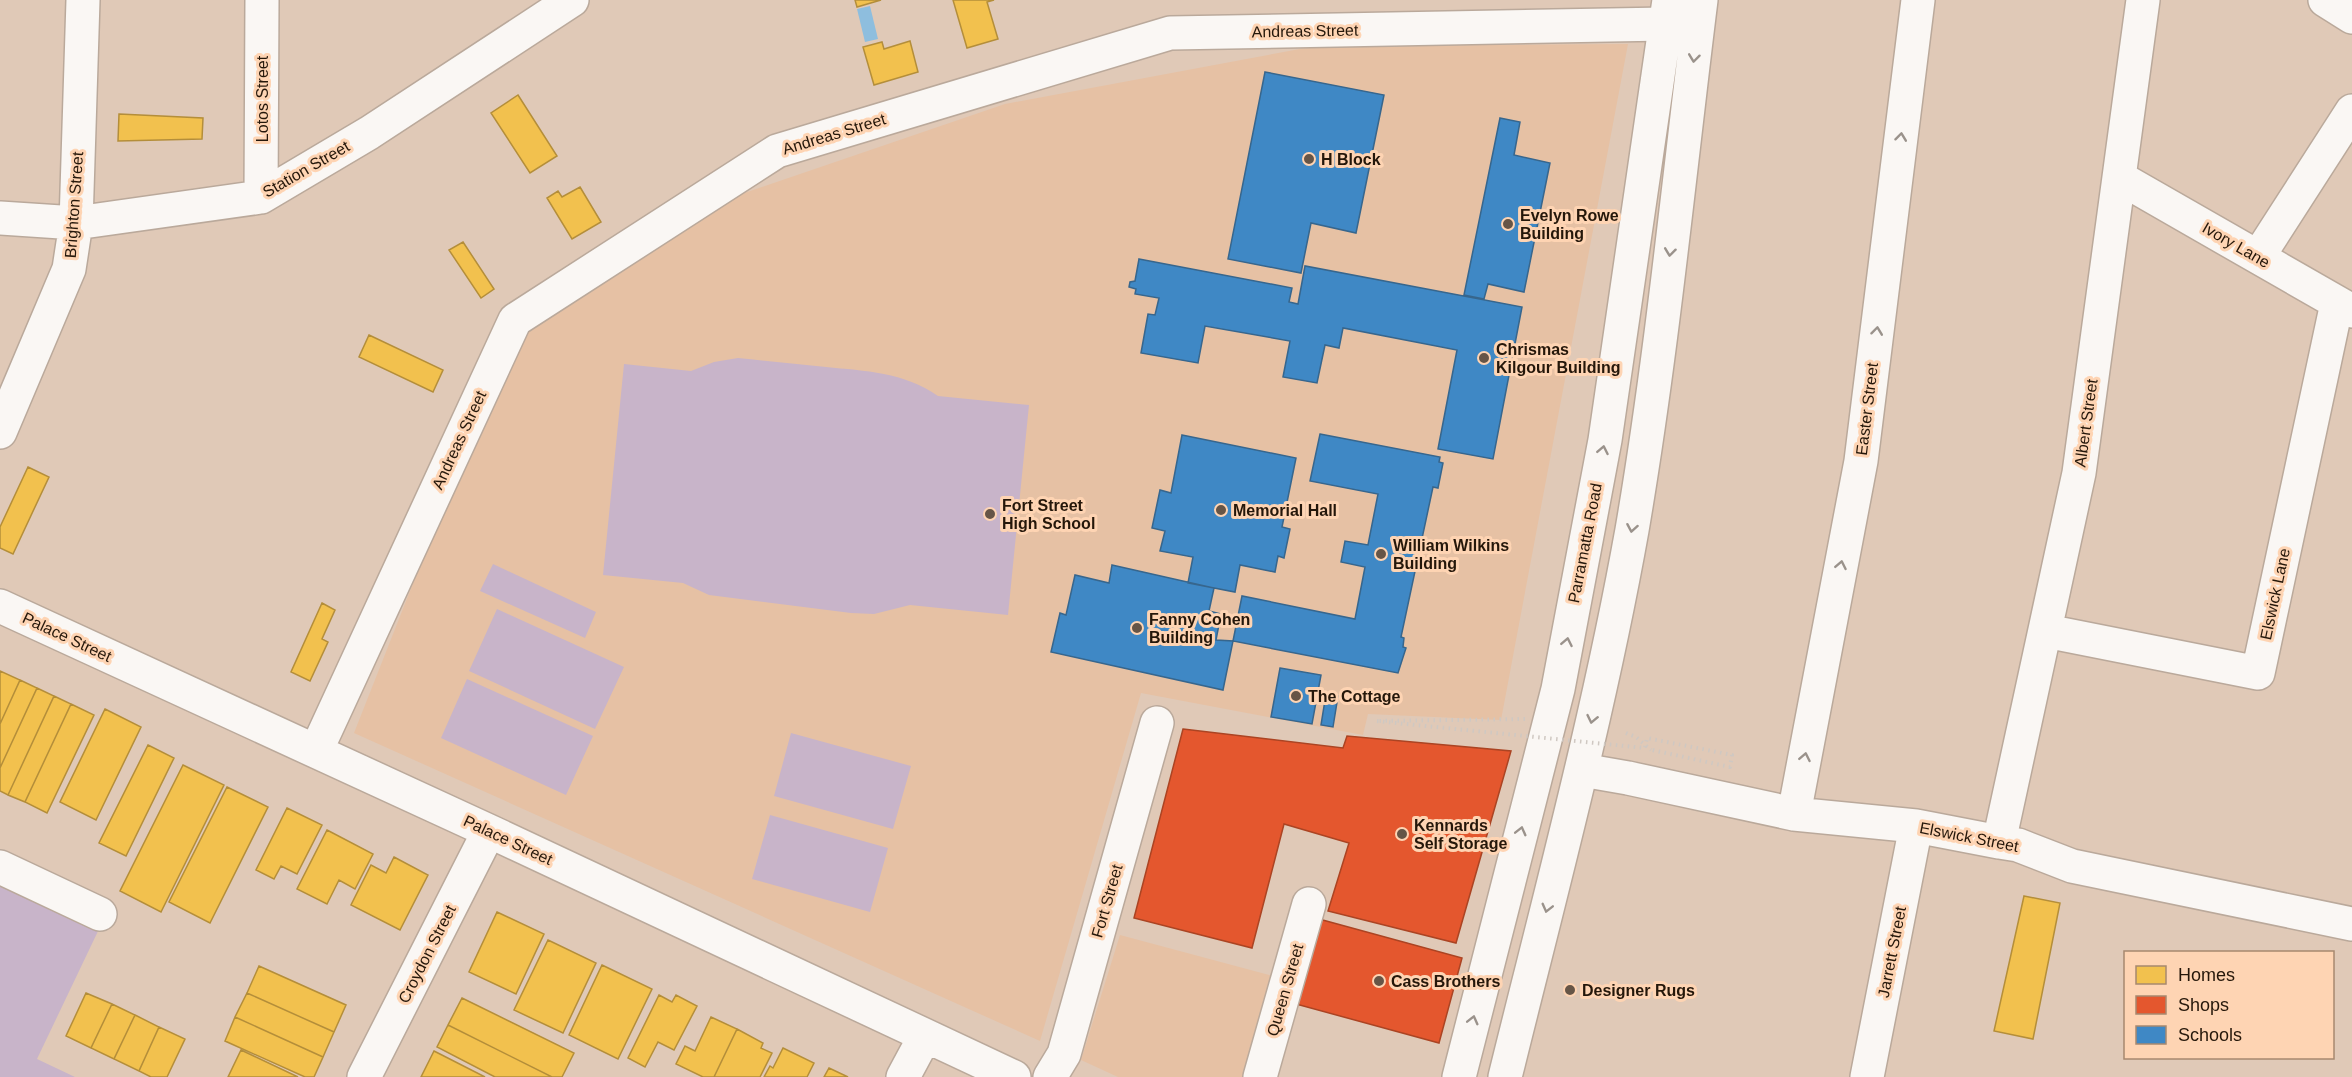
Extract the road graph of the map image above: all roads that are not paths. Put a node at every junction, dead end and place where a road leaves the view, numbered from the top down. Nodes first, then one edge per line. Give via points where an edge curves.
1 (83, 0) edge
2 (262, 0) edge
3 (572, 0) edge
4 (1701, 0) edge
5 (1918, 0) edge
6 (2143, 0) edge
7 (2325, 0) edge
8 (1667, 12) edge
9 (2352, 17) edge
10 (2352, 111) edge
11 (2120, 178) junction
12 (261, 197) junction
13 (0, 218) edge
14 (76, 223) junction
15 (2258, 257) junction
16 (2344, 307) edge
17 (0, 432) edge
18 (0, 606) edge
19 (2046, 631) junction
20 (1157, 723) dead end
21 (316, 752) junction
22 (1581, 770) junction
23 (1794, 814) junction
24 (1916, 826) junction
25 (489, 831) junction
26 (1999, 842) junction
27 (0, 867) edge
28 (1309, 904) dead end
29 (100, 914) dead end
30 (2352, 924) edge
31 (925, 1036) junction
32 (364, 1077) edge
33 (903, 1077) edge
34 (1014, 1077) edge
35 (1050, 1077) edge
36 (1260, 1077) edge
37 (1459, 1077) edge
38 (1505, 1077) edge
39 (1867, 1077) edge

1 - 14 main road, Brighton Street
2 - 12 main road, Lotos Street
3 - 12 main road, Station Street via 369,133
4 -> 22 main road via 1633,519
23 -> 5 main road, Easter Street via 1861,461
6 - 11 main road, Albert Street
7 - 9 main road
8 - 21 main road, Andreas Street via 1170,33 777,151 515,320
37 -> 8 main road, Parramatta Road via 1558,689 1605,440
10 - 15 main road
11 - 15 main road, Ivory Lane
11 - 19 main road, Albert Street via 2079,473
12 - 14 main road, Station Street
13 - 14 main road, Station Street
14 - 17 main road, Brighton Street via 69,269
15 - 16 main road, Ivory Lane
16 - 19 main road, Elswick Lane via 2258,673
18 - 21 main road, Palace Street
19 - 26 main road, Albert Street
20 - 35 main road, Fort Street via 1064,1054
21 - 25 main road, Palace Street
22 - 23 main road, Elswick Street
22 -> 38 main road
23 - 24 main road, Elswick Street
24 - 26 main road, Elswick Street
24 - 39 main road, Jarrett Street
25 - 31 main road, Palace Street
25 - 32 main road, Croydon Street
26 - 30 main road, Elswick Street via 2072,867
27 - 29 main road
28 - 36 main road, Queen Street
31 - 33 main road
31 - 34 main road, Palace Street

